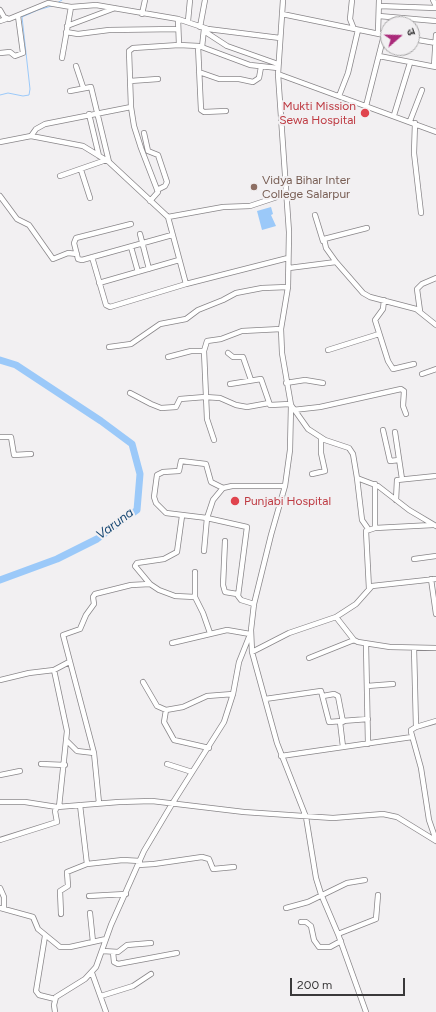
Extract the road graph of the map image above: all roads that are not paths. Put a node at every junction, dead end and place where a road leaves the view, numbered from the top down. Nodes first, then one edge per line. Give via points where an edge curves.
1 (145, 0) edge
2 (190, 0) edge
3 (205, 0) edge
4 (283, 0) edge
5 (352, 0) edge
6 (379, 0) edge
7 (433, 0) edge
8 (379, 6) junction
9 (71, 7) junction
10 (436, 7) edge
11 (115, 8) junction
12 (0, 10) edge
13 (142, 14) junction
14 (282, 14) junction
15 (18, 16) junction
16 (379, 16) junction
17 (6, 18) junction
18 (178, 19) junction
19 (0, 21) edge
20 (188, 21) junction
21 (436, 21) edge
22 (67, 26) junction
23 (178, 29) junction
24 (203, 29) junction
25 (356, 29) junction
26 (66, 32) junction
27 (378, 34) joint
28 (436, 35) edge
29 (280, 38) junction
30 (420, 40) edge
31 (436, 43) edge
32 (179, 45) junction
33 (200, 46) junction
34 (0, 53) edge
35 (380, 53) edge
36 (379, 56) junction
37 (62, 58) dead end
38 (410, 62) junction
39 (76, 66) dead end
40 (435, 66) edge
41 (261, 67) junction
42 (278, 69) junction
43 (199, 72) junction
44 (158, 79) dead end
45 (130, 81) junction
46 (83, 87) junction
47 (422, 90) dead end
48 (70, 91) dead end
49 (339, 96) junction
50 (366, 106) junction
51 (131, 107) junction
52 (226, 111) dead end
53 (97, 113) junction
54 (89, 114) junction
55 (394, 115) junction
56 (413, 122) junction
57 (144, 132) dead end
58 (436, 132) edge
59 (31, 136) junction
60 (0, 142) edge
61 (99, 156) junction
62 (107, 161) junction
63 (81, 170) junction
64 (60, 176) dead end
65 (157, 190) junction
66 (286, 194) junction
67 (0, 196) edge
68 (90, 198) dead end
69 (150, 201) junction
70 (421, 213) dead end
71 (315, 215) dead end
72 (168, 217) junction
73 (131, 224) dead end
74 (367, 228) dead end
75 (140, 234) dead end
76 (172, 235) junction
77 (324, 241) junction
78 (142, 244) junction
79 (131, 247) junction
80 (76, 254) junction
81 (92, 257) junction
82 (288, 258) junction
83 (179, 260) junction
84 (336, 262) junction
85 (289, 268) junction
86 (149, 269) junction
87 (138, 272) junction
88 (436, 278) edge
89 (99, 283) junction
90 (186, 284) junction
91 (288, 287) junction
92 (384, 300) junction
93 (420, 312) junction
94 (436, 325) edge
95 (281, 329) junction
96 (378, 334) junction
97 (109, 347) dead end
98 (328, 350) dead end
99 (204, 351) junction
100 (228, 353) dead end
101 (168, 357) dead end
102 (414, 364) dead end
103 (436, 369) edge
104 (422, 374) dead end
105 (251, 380) junction
106 (286, 383) junction
107 (323, 383) dead end
108 (230, 384) dead end
109 (130, 393) dead end
110 (205, 397) junction
111 (268, 403) junction
112 (290, 404) junction
113 (294, 410) junction
114 (406, 414) dead end
115 (384, 430) dead end
116 (395, 432) dead end
117 (0, 437) edge
118 (321, 438) junction
119 (214, 440) dead end
120 (31, 454) dead end
121 (399, 460) junction
122 (312, 474) dead end
123 (436, 476) edge
124 (357, 478) junction
125 (402, 479) junction
126 (375, 484) junction
127 (285, 486) junction
128 (223, 488) junction
129 (396, 500) junction
130 (182, 516) junction
131 (207, 518) junction
132 (435, 526) edge
133 (375, 528) junction
134 (369, 530) junction
135 (225, 541) dead end
136 (204, 551) dead end
137 (436, 556) edge
138 (414, 558) dead end
139 (195, 572) dead end
140 (434, 579) edge
141 (150, 584) junction
142 (369, 589) junction
143 (237, 594) junction
144 (195, 597) junction
145 (254, 604) junction
146 (436, 614) edge
147 (336, 617) junction
148 (251, 632) junction
149 (210, 633) junction
150 (354, 640) junction
151 (172, 643) dead end
152 (366, 644) junction
153 (414, 648) junction
154 (436, 648) edge
155 (252, 652) junction
156 (309, 658) dead end
157 (69, 662) junction
158 (54, 670) junction
159 (0, 680) edge
160 (143, 682) dead end
161 (393, 684) dead end
162 (367, 686) junction
163 (234, 694) junction
164 (323, 696) junction
165 (265, 699) junction
166 (166, 710) junction
167 (368, 719) junction
168 (436, 721) edge
169 (341, 722) junction
170 (416, 727) junction
171 (412, 737) junction
172 (67, 741) junction
173 (368, 744) junction
174 (343, 747) junction
175 (209, 748) junction
176 (94, 753) junction
177 (281, 756) junction
178 (41, 764) dead end
179 (167, 764) dead end
180 (64, 765) junction
181 (20, 771) dead end
182 (192, 772) junction
183 (0, 775) edge
184 (0, 802) edge
185 (99, 803) junction
186 (172, 804) junction
187 (80, 805) junction
188 (58, 807) junction
189 (306, 817) junction
190 (0, 840) edge
191 (436, 840) edge
192 (139, 863) junction
193 (87, 864) junction
194 (234, 867) dead end
195 (365, 880) dead end
196 (0, 888) edge
197 (126, 894) junction
198 (321, 894) junction
199 (378, 895) dead end
200 (89, 896) dead end
201 (286, 908) dead end
202 (2, 909) edge
203 (90, 913) dead end
204 (60, 914) dead end
205 (301, 922) dead end
206 (338, 934) junction
207 (46, 936) junction
208 (106, 939) junction
209 (341, 941) junction
210 (93, 942) junction
211 (150, 943) dead end
212 (103, 951) junction
213 (113, 952) junction
214 (177, 953) dead end
215 (92, 973) junction
216 (151, 974) dead end
217 (101, 996) junction
218 (55, 999) junction
219 (55, 1012) edge
220 (106, 1012) edge
221 (366, 1012) edge

1 - 13 street
2 - 20 street
3 - 24 street
4 - 14 street
5 - 25 street via 350,19
6 - 8 street
7 - 10 street
8 - 10 street
8 - 16 street
9 - 11 street via 89,5
9 - 15 street via 52,3
9 - 22 street
11 - 13 street
11 - 22 street
12 - 17 street
13 - 18 street
14 - 25 street
14 - 29 street
15 - 17 street
15 - 34 street via 23,53 16,56 10,52
16 - 21 street
16 - 27 street
17 - 19 street
18 - 20 street
18 - 23 street
20 - 24 street
22 - 26 street
23 - 26 street via 109,30 78,34
23 - 32 street
24 - 29 street
24 - 33 street
24 - 42 street via 227,46
25 - 27 street
25 - 49 street via 348,73
26 - 37 street
28 - 31 street
29 - 42 street
30 - 31 street
31 - 40 street
32 - 33 street
32 - 45 street via 130,49
33 - 41 street
33 - 43 street
35 - 36 street
36 - 38 street
36 - 50 street
38 - 40 street
38 - 55 street
39 - 46 street
41 - 42 street
41 - 43 street via 259,78 253,82 219,79
42 - 49 street
42 - 66 street
43 - 52 street via 201,110
44 - 45 street
45 - 51 street
46 - 48 street
46 - 53 street via 92,86
47 - 56 street
49 - 50 street
50 - 55 street
51 - 53 street
51 - 65 street via 137,135
53 - 54 street
53 - 62 street
54 - 59 street via 45,124 36,129
54 - 61 street
55 - 56 street
56 - 58 street
56 - 70 street
57 - 65 street via 148,151 158,156 167,182
59 - 60 street
59 - 61 street via 83,146
61 - 62 street
62 - 63 street
62 - 69 street
63 - 64 street
63 - 68 street
65 - 69 street via 158,194
66 - 72 street via 250,206 223,207
66 - 82 street
67 - 80 street via 16,219 29,225 53,259 68,253
69 - 72 street
71 - 77 street
72 - 76 street
73 - 80 street via 76,238
74 - 77 street via 326,238
75 - 78 street
76 - 78 street
76 - 83 street
77 - 84 street
78 - 79 street
78 - 86 street
79 - 81 street
79 - 87 street
80 - 81 street via 79,260
81 - 89 street
82 - 85 street
82 - 90 street
83 - 86 street
83 - 90 street
84 - 85 street
84 - 92 street via 363,293
85 - 91 street
86 - 87 street
87 - 89 street
88 - 93 street via 417,289
89 - 90 street via 106,305 110,307
91 - 95 street
91 - 97 street via 236,293 198,310 186,319 160,324 131,344
92 - 93 street via 407,305
92 - 96 street via 383,309 375,320
93 - 94 street
95 - 99 street via 242,331 207,341
95 - 106 street
96 - 98 street
96 - 102 street via 392,368
99 - 101 street via 191,351
99 - 110 street
100 - 105 street via 233,357 243,357
103 - 104 street
105 - 108 street
105 - 111 street via 262,380
106 - 107 street via 305,380
106 - 112 street
109 - 110 street via 161,408 176,407 178,400
110 - 111 street via 220,398 247,407
110 - 119 street via 208,423
111 - 112 street via 273,406
112 - 113 street
112 - 127 street via 290,450
113 - 114 street via 320,407 400,389 404,391 403,406
113 - 118 street via 308,430
115 - 121 street via 390,461
116 - 121 street
117 - 120 street via 10,437 14,455
118 - 122 street via 325,471
118 - 124 street via 349,448 353,454
121 - 125 street
123 - 125 street
124 - 126 street
124 - 134 street via 362,520
125 - 129 street via 396,482
126 - 129 street
126 - 133 street
127 - 128 street
127 - 145 street
128 - 130 street via 211,482 206,464 181,461 179,471 160,473 155,486 156,503 166,513
128 - 131 street via 212,500
129 - 132 street
130 - 131 street
130 - 141 street via 177,552 164,559 135,564
131 - 136 street
131 - 143 street via 247,528
132 - 133 street
133 - 134 street
134 - 142 street via 365,534
135 - 143 street via 223,585 225,592
137 - 138 street
139 - 144 street
140 - 142 street via 377,584
140 - 146 street
141 - 144 street via 168,594
141 - 157 street via 94,594 94,604 80,629 63,635
142 - 147 street via 356,604
143 - 145 street via 239,598
144 - 149 street
145 - 148 street
147 - 150 street
147 - 155 street via 289,633
148 - 149 street via 236,630
148 - 155 street
148 - 163 street via 239,662
149 - 151 street
150 - 152 street
150 - 156 street
152 - 153 street
152 - 162 street
153 - 154 street
153 - 170 street
155 - 165 street
157 - 158 street
157 - 176 street
158 - 159 street
158 - 172 street via 67,727
160 - 166 street via 157,706
161 - 162 street
162 - 167 street
163 - 166 street via 207,696 183,707
163 - 175 street via 224,722
164 - 165 street via 319,691
164 - 169 street via 329,722
164 - 169 street via 338,696
165 - 177 street
166 - 175 street via 164,722 174,740
167 - 169 street
167 - 173 street
168 - 170 street
169 - 174 street
170 - 171 street via 411,730
171 - 173 street
171 - 191 street via 421,768 429,820
172 - 176 street via 77,751
172 - 180 street
173 - 174 street
174 - 177 street
175 - 182 street
176 - 185 street
177 - 189 street
178 - 180 street
179 - 182 street
180 - 188 street
181 - 183 street
182 - 186 street
184 - 188 street via 25,802
185 - 186 street via 137,801
185 - 187 street
186 - 189 street
186 - 192 street
187 - 188 street
187 - 193 street
188 - 190 street via 55,811 57,822
189 - 191 street via 390,815
189 - 198 street
192 - 193 street via 123,860
192 - 194 street via 154,864 202,857 209,859 213,870
192 - 197 street
193 - 204 street via 67,872 68,886 60,891
195 - 198 street via 354,880
196 - 202 street via 4,897
197 - 200 street
197 - 208 street
198 - 201 street via 308,902
198 - 206 street
199 - 206 street via 376,919
202 - 207 street via 33,918 38,929
203 - 210 street
205 - 209 street via 311,926 314,940 319,947 330,947
206 - 209 street
207 - 210 street via 65,948
207 - 218 street via 36,991 39,995
208 - 210 street
208 - 212 street
209 - 221 street
211 - 213 street via 128,945
212 - 213 street
212 - 215 street
213 - 214 street via 114,962 118,964
215 - 217 street
215 - 218 street via 60,993
216 - 217 street via 133,986
217 - 220 street
218 - 219 street

